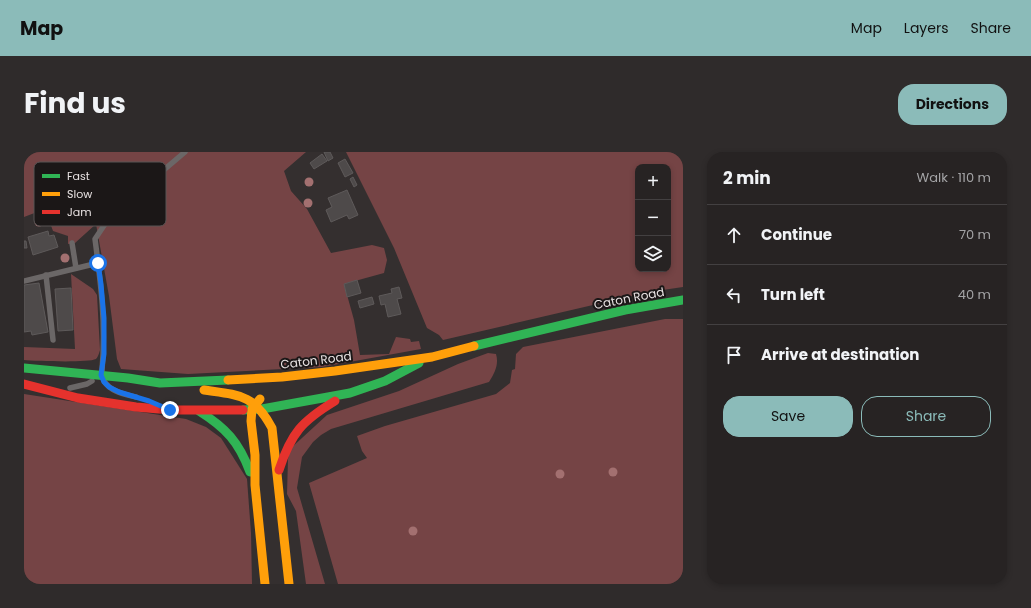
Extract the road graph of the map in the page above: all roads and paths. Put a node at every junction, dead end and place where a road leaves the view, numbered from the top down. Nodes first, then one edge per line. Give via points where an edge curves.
1 (185, 152) edge
2 (166, 168) edge
3 (103, 226) edge
4 (72, 243) dead end
5 (98, 263) junction
6 (76, 268) junction
7 (46, 275) junction
8 (24, 281) edge
9 (683, 300) edge
10 (53, 340) dead end
11 (432, 357) junction
12 (24, 368) edge
13 (101, 375) junction
14 (282, 377) junction
15 (160, 383) junction
16 (24, 384) edge
17 (55, 392) junction
18 (350, 393) junction
19 (141, 399) dead end
20 (149, 401) dead end
21 (257, 407) junction
22 (170, 410) junction
23 (199, 410) junction
24 (278, 473) junction
25 (255, 485) junction
26 (265, 584) edge
27 (289, 584) edge

1 - 2 lane
3 - 5 lane via 94,239
4 - 6 lane
5 - 6 lane
5 - 13 lane via 104,318
6 - 7 lane
7 - 8 lane
7 - 10 lane
9 - 11 highway, Caton Road via 625,310
11 - 14 highway, Caton Road
11 - 18 highway via 385,381
12 - 13 highway, Caton Road
13 - 15 highway, Caton Road
13 - 17 lane via 87,384
13 - 19 lane via 109,387
14 - 15 highway, Caton Road
14 - 21 highway via 267,390
15 - 21 highway via 243,396 251,399
16 - 17 highway
17 - 22 highway via 111,404
18 - 21 highway
18 - 24 highway via 312,414 303,422 285,449
20 - 22 lane
21 - 23 highway
21 - 24 highway via 272,428
21 - 25 highway via 252,421
22 - 23 highway
23 - 25 highway via 217,422 236,440 245,456
24 - 27 highway
25 - 26 highway

